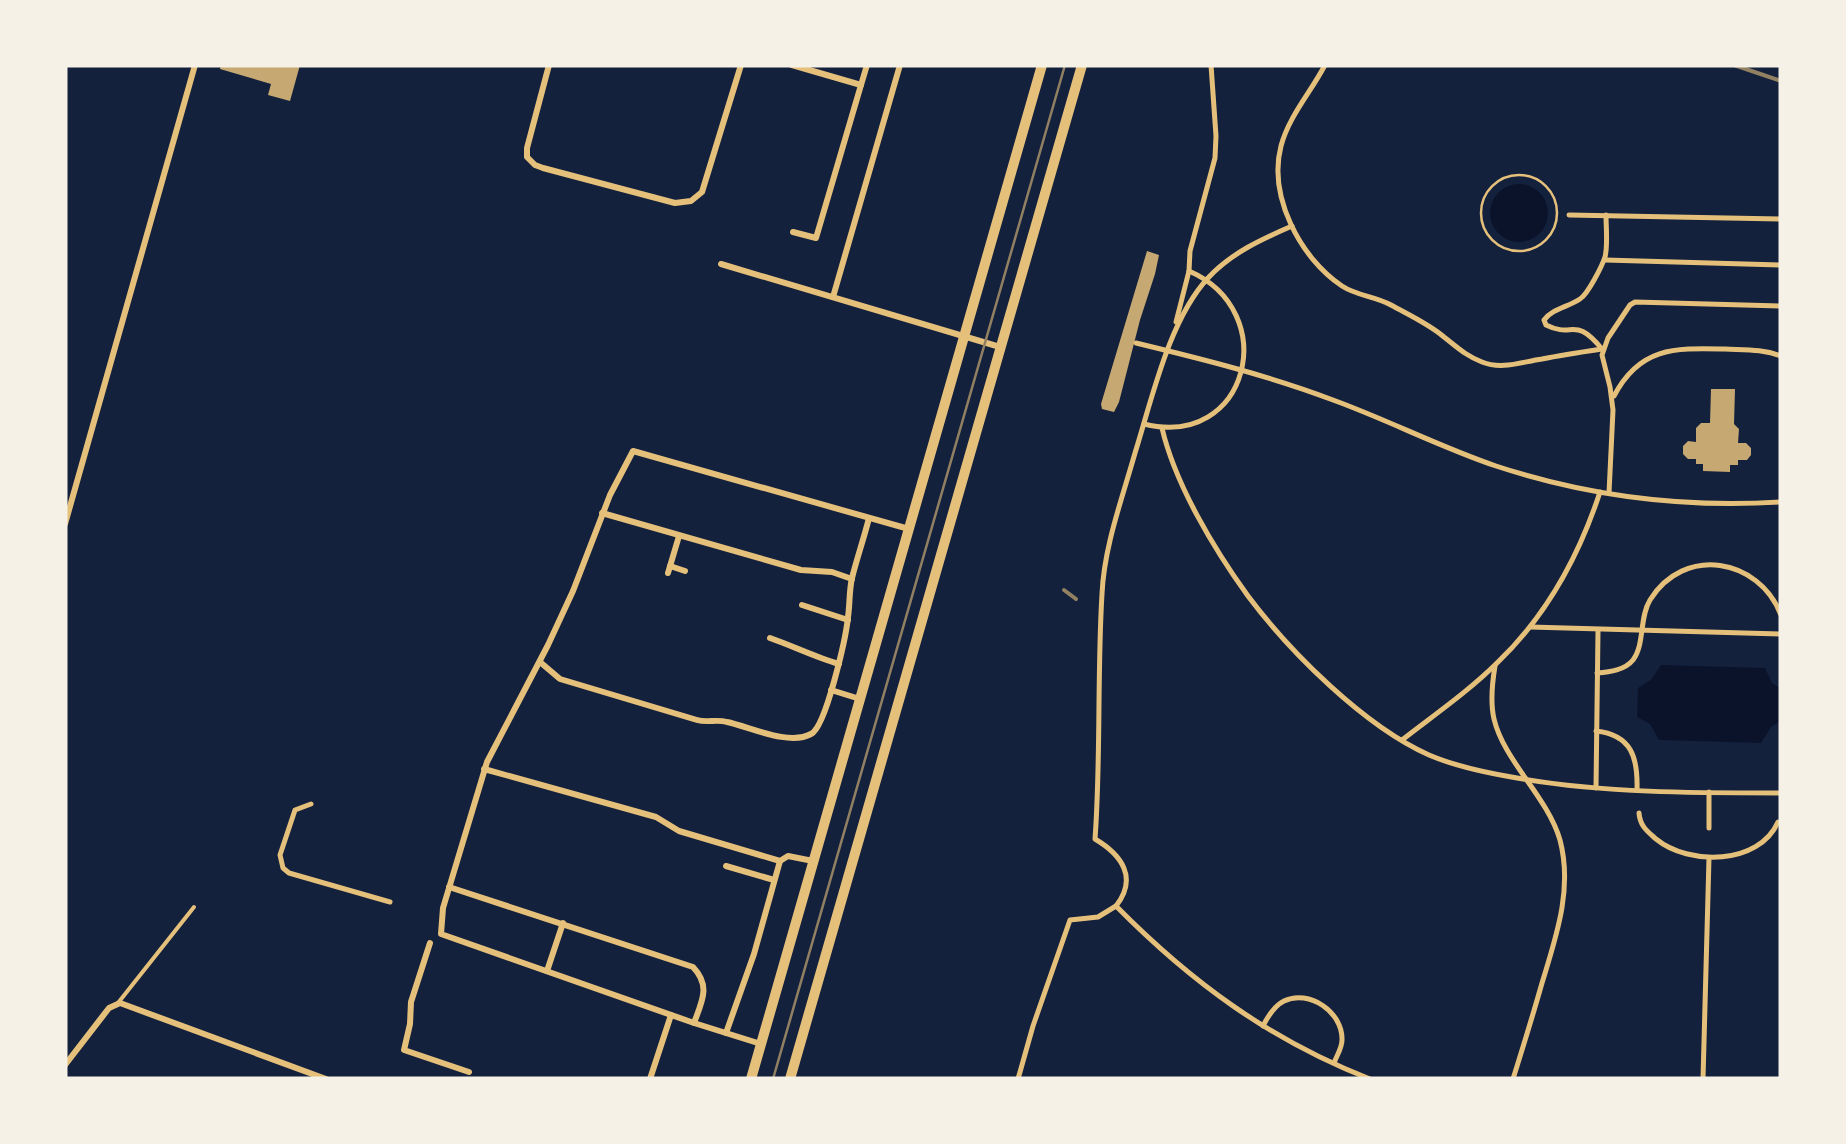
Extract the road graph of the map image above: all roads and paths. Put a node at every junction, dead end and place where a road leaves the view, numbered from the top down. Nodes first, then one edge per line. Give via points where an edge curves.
1 (195, 65) edge
2 (550, 65) edge
3 (741, 65) edge
4 (792, 65) edge
5 (867, 65) edge
6 (900, 65) edge
7 (1042, 65) edge
8 (1082, 65) edge
9 (1210, 65) edge
10 (1325, 65) edge
11 (861, 84) junction
12 (1535, 179) joint
13 (1568, 215) dead end
14 (1606, 215) junction
15 (1781, 219) edge
16 (1292, 226) junction
17 (793, 232) dead end
18 (1604, 260) junction
19 (721, 264) dead end
20 (1781, 265) edge
21 (1188, 272) junction
22 (1206, 280) junction
23 (832, 298) junction
24 (1781, 306) edge
25 (1174, 332) junction
26 (964, 336) junction
27 (1136, 343) dead end
28 (1000, 347) junction
29 (1602, 349) junction
30 (1168, 351) junction
31 (1781, 356) edge
32 (1240, 371) junction
33 (1612, 400) junction
34 (1144, 424) junction
35 (1162, 428) junction
36 (1600, 492) junction
37 (1609, 493) junction
38 (1781, 502) edge
39 (602, 513) junction
40 (869, 518) junction
41 (65, 524) edge
42 (909, 529) junction
43 (680, 536) junction
44 (685, 571) dead end
45 (852, 578) junction
46 (802, 605) dead end
47 (1781, 615) edge
48 (848, 620) junction
49 (1530, 627) junction
50 (1598, 630) junction
51 (1640, 631) junction
52 (1781, 634) edge
53 (770, 638) dead end
54 (540, 662) junction
55 (838, 664) junction
56 (1494, 666) junction
57 (1597, 673) junction
58 (831, 690) junction
59 (860, 700) junction
60 (1596, 731) junction
61 (1402, 740) junction
62 (484, 769) junction
63 (1528, 780) junction
64 (1596, 788) junction
65 (1638, 790) junction
66 (1709, 792) junction
67 (1780, 794) edge
68 (1640, 801) dead end
69 (312, 804) dead end
70 (1778, 804) dead end
71 (1640, 813) dead end
72 (1778, 822) dead end
73 (1709, 828) dead end
74 (1709, 858) junction
75 (780, 861) junction
76 (814, 861) junction
77 (726, 866) dead end
78 (774, 880) junction
79 (449, 888) junction
80 (390, 902) dead end
81 (1116, 906) junction
82 (194, 907) dead end
83 (563, 923) junction
84 (430, 943) dead end
85 (547, 971) junction
86 (118, 1003) junction
87 (672, 1015) junction
88 (694, 1023) junction
89 (1263, 1026) junction
90 (726, 1033) junction
91 (761, 1044) junction
92 (1334, 1063) junction
93 (65, 1065) edge
94 (470, 1072) dead end
95 (326, 1079) edge
96 (650, 1079) edge
97 (750, 1079) edge
98 (790, 1079) edge
99 (1018, 1079) edge
100 (1370, 1079) edge
101 (1513, 1079) edge
102 (1703, 1079) edge

1 - 41 street
2 - 3 street via 527,148 530,161 675,203 702,192
4 - 11 street
5 - 11 street
6 - 23 street
7 - 26 main road
8 - 28 main road
9 - 21 street via 1216,150
10 - 16 street via 1280,148 1280,192
11 - 17 street via 816,238
12 - 12 path via 1554,198 1554,229 1534,248 1507,249 1484,228 1484,200 1504,178
13 - 14 street
14 - 15 street
14 - 18 street
16 - 22 street via 1247,247
16 - 29 street via 1335,281 1391,305 1482,362 1506,366
18 - 20 street
18 - 29 street via 1588,293 1544,320 1550,328 1580,329
19 - 23 street
21 - 22 street
21 - 25 street
22 - 25 street
22 - 32 street via 1240,322
23 - 26 street
24 - 29 street via 1635,302
25 - 30 street
26 - 28 street
26 - 42 main road
27 - 30 street
28 - 98 main road
29 - 33 street
30 - 32 street
30 - 34 street
31 - 33 street via 1671,350 1634,370
32 - 35 street via 1227,401 1211,416
32 - 36 street via 1338,401 1493,465
33 - 37 street
34 - 35 street
34 - 81 street via 1102,591 1095,839 1118,857 1126,874 1126,891
35 - 61 street via 1207,533 1259,610 1329,684
36 - 37 street
36 - 49 street via 1577,552
37 - 38 street via 1718,504
39 - 40 street via 633,451
39 - 43 street
39 - 54 street
40 - 42 street
40 - 45 street
42 - 59 main road
43 - 44 street via 669,569
43 - 45 street
45 - 48 street
46 - 48 street
47 - 51 street via 1754,578 1702,565 1660,587
48 - 55 street
49 - 50 street
49 - 56 street
50 - 51 street
50 - 57 street
51 - 52 street
51 - 57 street via 1630,662
53 - 55 street
54 - 58 street via 566,681 704,722 722,720 790,738 818,728
54 - 62 street
55 - 58 street
56 - 61 street
56 - 63 street via 1494,722
57 - 60 street
58 - 59 street
59 - 76 main road
60 - 64 street
60 - 65 street via 1629,746
61 - 63 street via 1454,764
62 - 75 street via 656,817 678,831
62 - 79 street
63 - 64 street
63 - 101 street via 1560,842 1564,900
64 - 65 street
65 - 66 street
65 - 68 street
66 - 67 street
66 - 73 street
67 - 70 street
69 - 80 street via 294,810 280,855 283,868
71 - 74 street via 1642,826 1666,846
72 - 74 street via 1752,847
74 - 102 street
75 - 76 street
75 - 78 street
76 - 91 main road
77 - 78 street
78 - 90 street
79 - 83 street
79 - 85 street via 441,934
81 - 89 street via 1184,971
81 - 99 street via 1098,918 1070,920
82 - 86 lane
83 - 85 street
83 - 88 street via 693,967 705,991
84 - 94 street via 404,1050
85 - 87 street
86 - 93 street
86 - 95 street
87 - 88 street
87 - 96 street
88 - 90 street
89 - 92 street
89 - 92 street via 1283,1001 1319,1004 1334,1015 1342,1034
90 - 91 street
91 - 97 main road
92 - 100 street

